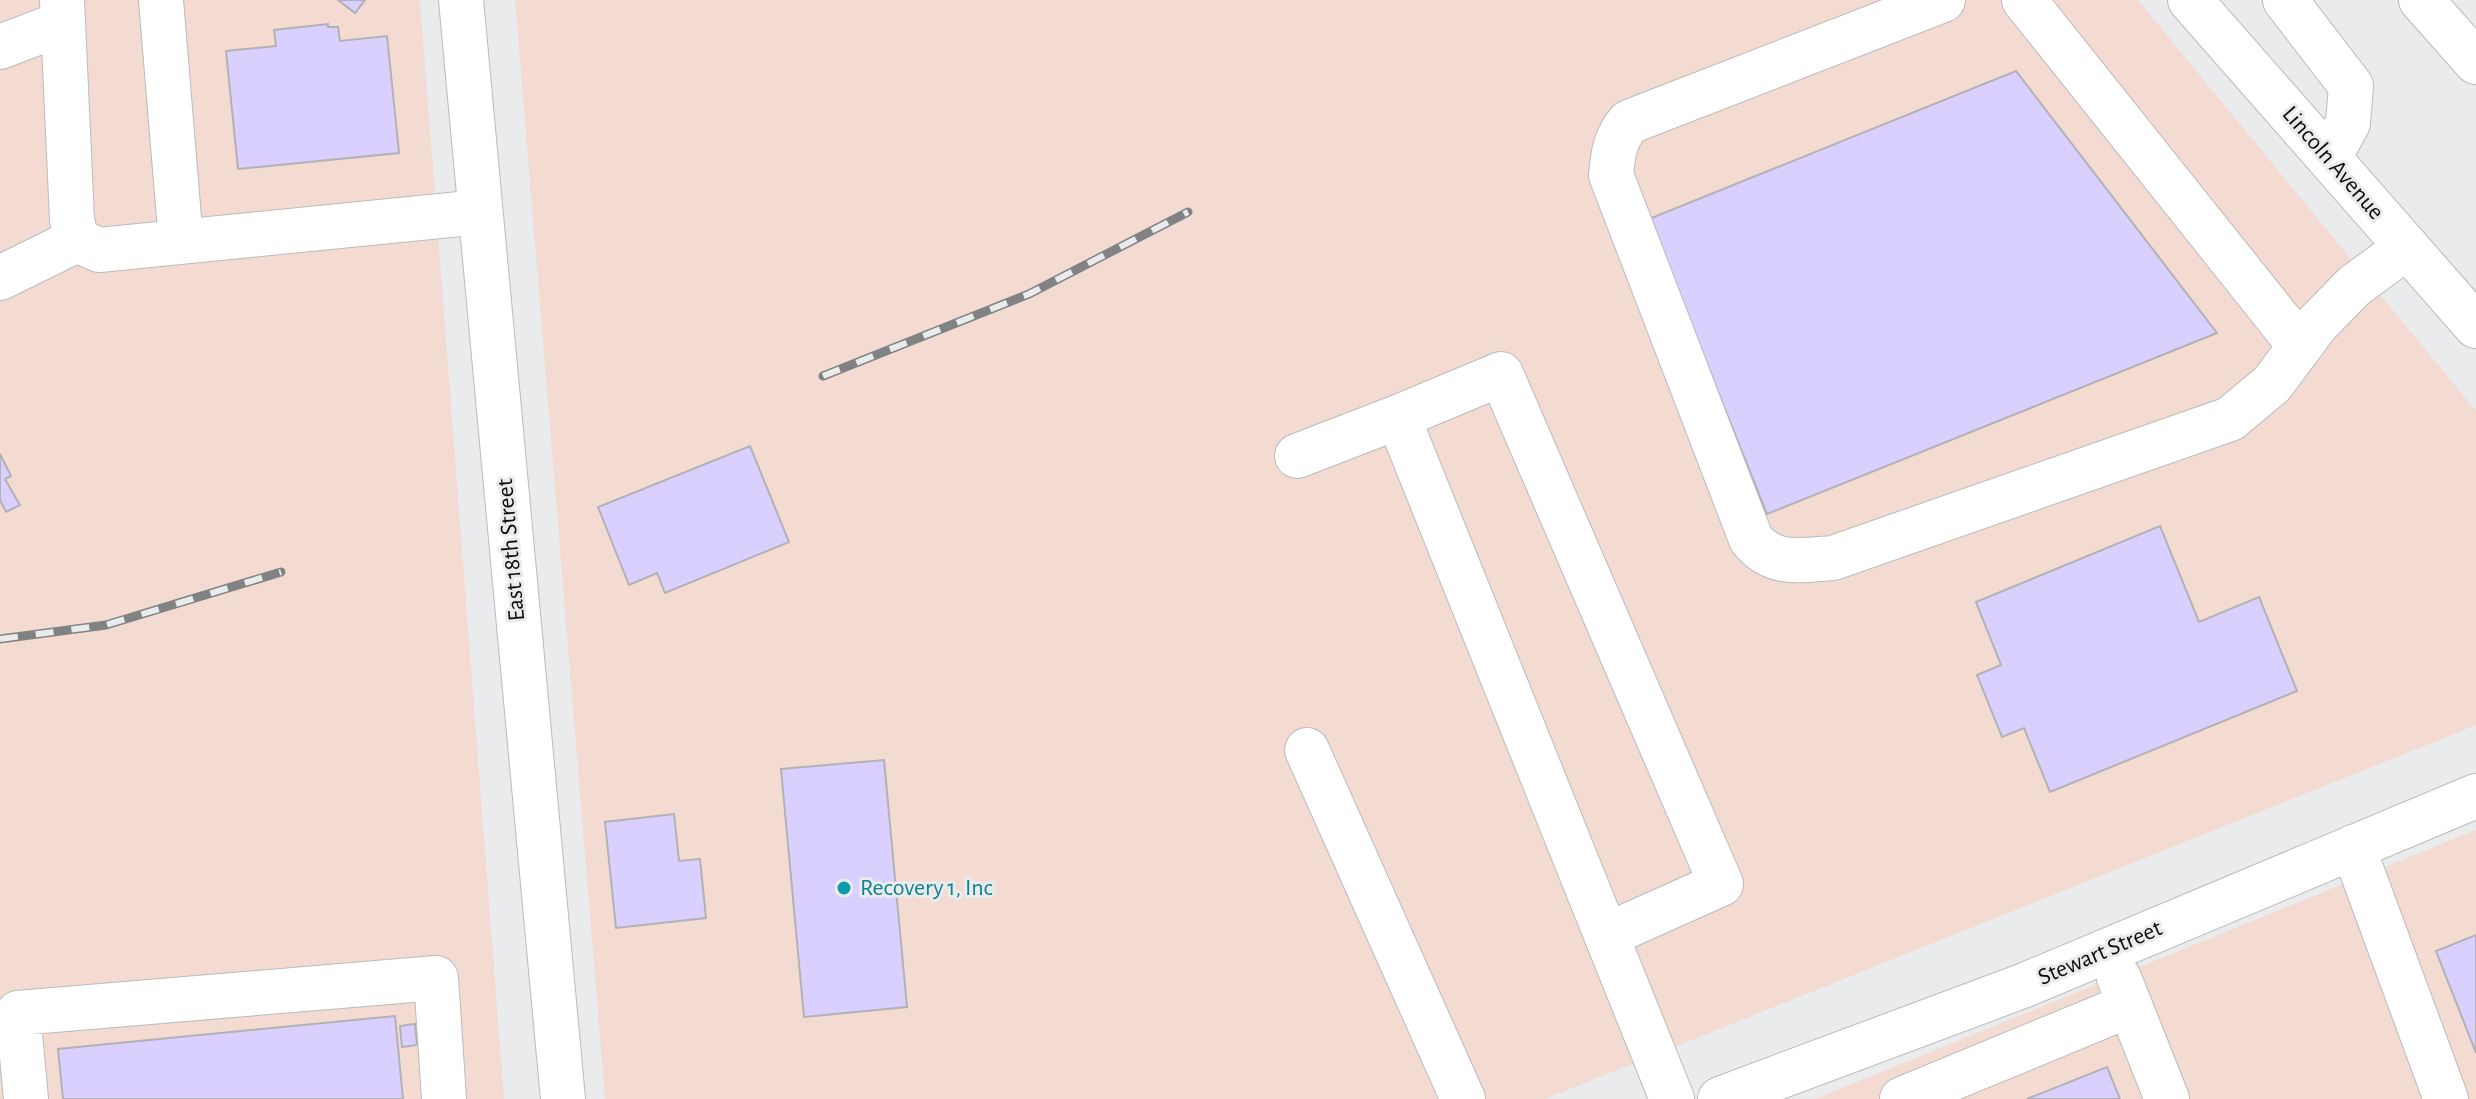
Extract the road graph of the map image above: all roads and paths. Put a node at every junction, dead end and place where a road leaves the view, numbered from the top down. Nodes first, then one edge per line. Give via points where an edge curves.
1 (161, 0) edge
2 (461, 0) edge
3 (1943, 0) edge
4 (2024, 0) edge
5 (2190, 0) edge
6 (2285, 0) edge
7 (2421, 0) edge
8 (62, 12) edge
9 (0, 47) edge
10 (2476, 62) edge
11 (2329, 158) junction
12 (480, 212) junction
13 (77, 240) junction
14 (181, 242) junction
15 (2407, 247) junction
16 (0, 278) edge
17 (2476, 326) edge
18 (2300, 346) junction
19 (1398, 417) junction
20 (1297, 456) dead end
21 (1307, 750) dead end
22 (2476, 796) edge
23 (2353, 847) junction
24 (1607, 935) junction
25 (2108, 950) junction
26 (2130, 1005) junction
27 (26, 1099) edge
28 (444, 1099) edge
29 (563, 1099) edge
30 (1463, 1099) edge
31 (1672, 1099) edge
32 (1720, 1099) edge
33 (1902, 1099) edge
34 (2167, 1099) edge
35 (2446, 1099) edge

1 - 14 street
2 - 12 street, East 18th Street
3 - 18 street via 1629,122 1613,151 1611,175 1760,551 1778,561 1833,558 2230,419 2272,384
4 - 18 street
5 - 11 street, Lincoln Avenue
6 - 11 street via 2351,86 2348,123
7 - 10 street
8 - 9 street
8 - 13 street
11 - 15 street, Lincoln Avenue
12 - 14 street
12 - 29 street, East 18th Street
13 - 14 street via 99,250
13 - 16 street
15 - 17 street, Lincoln Avenue
15 - 18 street via 2354,286
19 - 20 street
19 - 24 street
19 - 24 street via 1501,374 1721,884
21 - 30 street
22 - 23 street, Stewart Street
23 - 25 street, Stewart Street
23 - 35 street
24 - 31 street
25 - 26 street
25 - 32 street, Stewart Street
26 - 33 street
26 - 34 street
27 - 28 street via 18,1013 436,978

